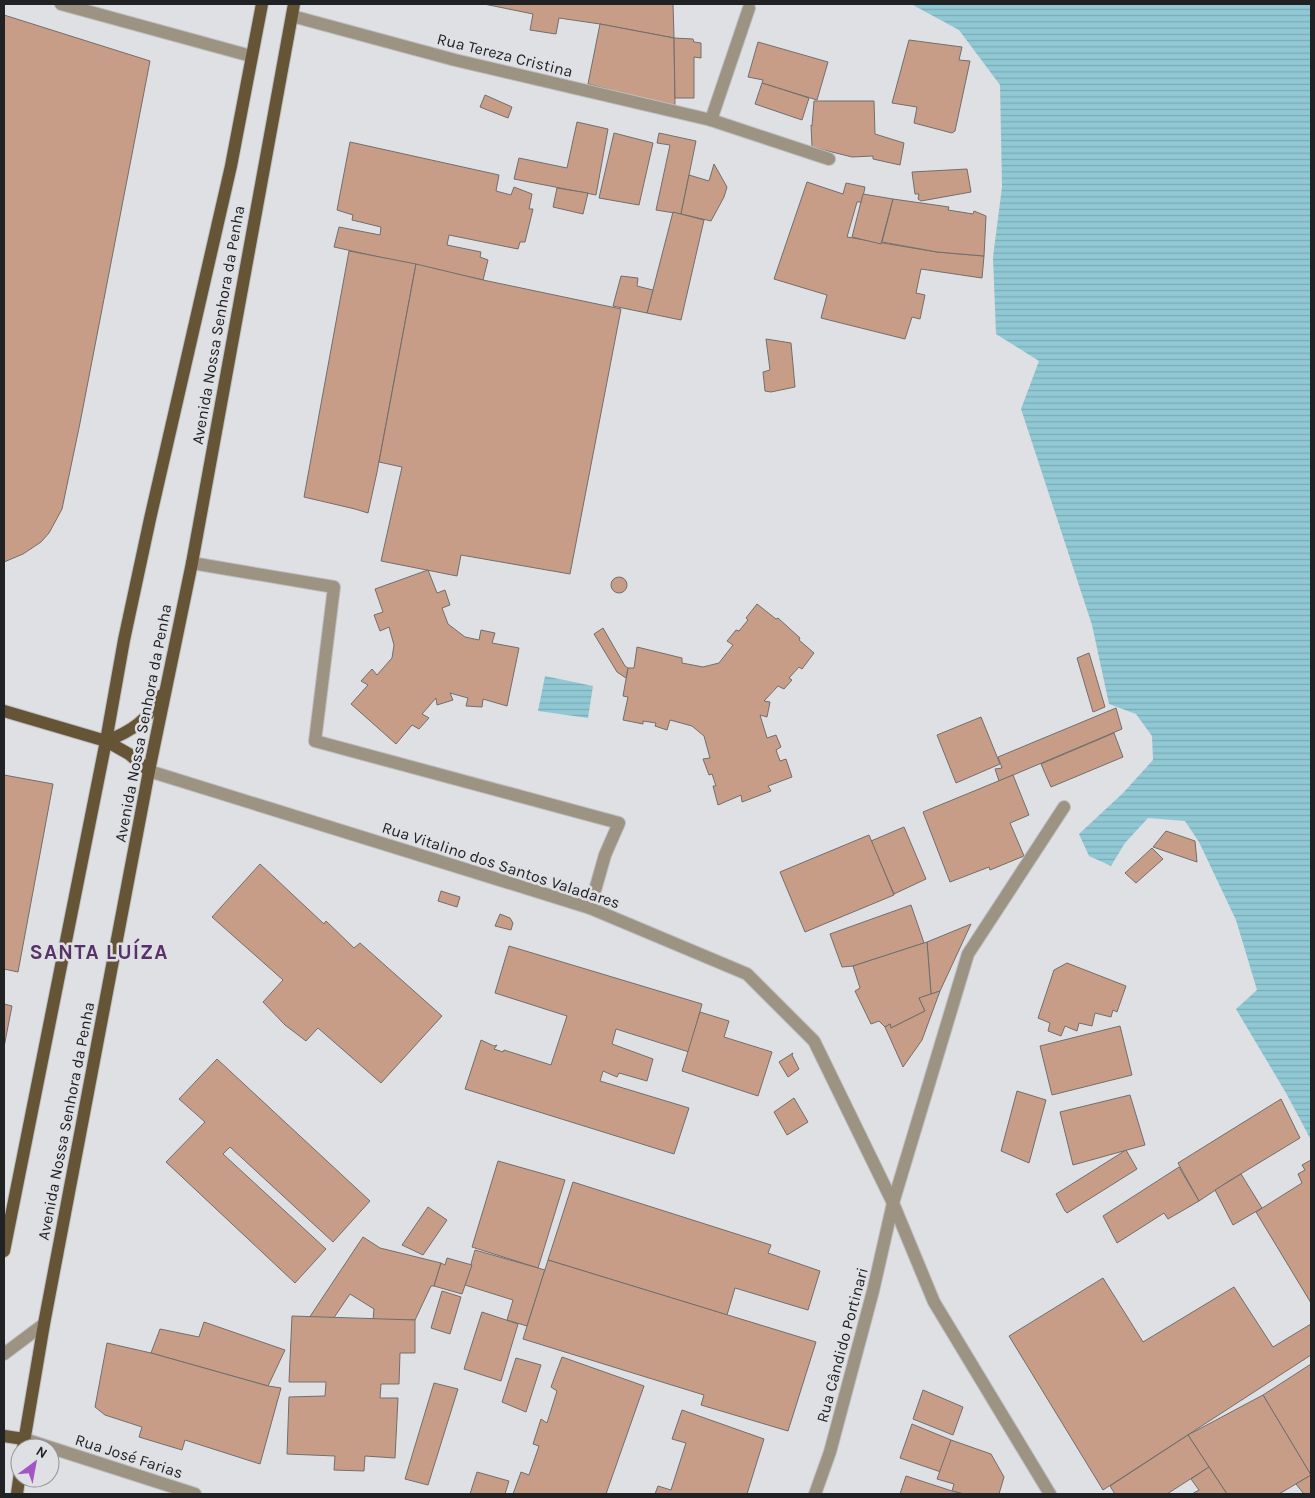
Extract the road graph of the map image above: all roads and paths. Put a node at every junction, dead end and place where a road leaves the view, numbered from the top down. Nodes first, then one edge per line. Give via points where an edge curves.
1 (61, 4) edge
2 (262, 4) edge
3 (749, 8) dead end
4 (293, 10) edge
5 (251, 56) junction
6 (711, 120) junction
7 (829, 159) dead end
8 (192, 563) junction
9 (166, 688) junction
10 (4, 712) edge
11 (106, 741) junction
12 (149, 771) junction
13 (1064, 807) dead end
14 (590, 908) junction
15 (893, 1203) junction
16 (4, 1248) edge
17 (44, 1324) junction
18 (4, 1354) edge
19 (24, 1438) edge
20 (60, 1455) edge
21 (195, 1494) edge
22 (815, 1494) edge
23 (1050, 1494) edge

1 - 5 street
2 - 5 main road, Avenida Nossa Senhora da Penha
3 - 6 street
4 - 6 street, Rua Tereza Cristina via 456,60
4 - 8 main road, Avenida Nossa Senhora da Penha
5 - 11 main road, Avenida Nossa Senhora da Penha via 231,166 124,640
6 - 7 street, Rua Tereza Cristina
8 - 9 main road, Avenida Nossa Senhora da Penha
8 - 14 street via 334,587 315,741 619,823 605,855
9 - 11 main road via 148,716 136,727
9 - 12 main road, Avenida Nossa Senhora da Penha
10 - 11 main road
11 - 12 main road
11 - 16 main road, Avenida Nossa Senhora da Penha
12 - 14 street, Rua Vitalino dos Santos Valadares
12 - 17 main road, Avenida Nossa Senhora da Penha
13 - 15 street via 968,954
14 - 15 street, Rua Vitalino dos Santos Valadares via 747,974 814,1041
15 - 22 street, Rua Cândido Portinari via 874,1291 830,1452
15 - 23 street, Rua Vitalino dos Santos Valadares via 934,1302
17 - 18 street
17 - 19 main road, Avenida Nossa Senhora da Penha
20 - 21 street, Rua José Farias

